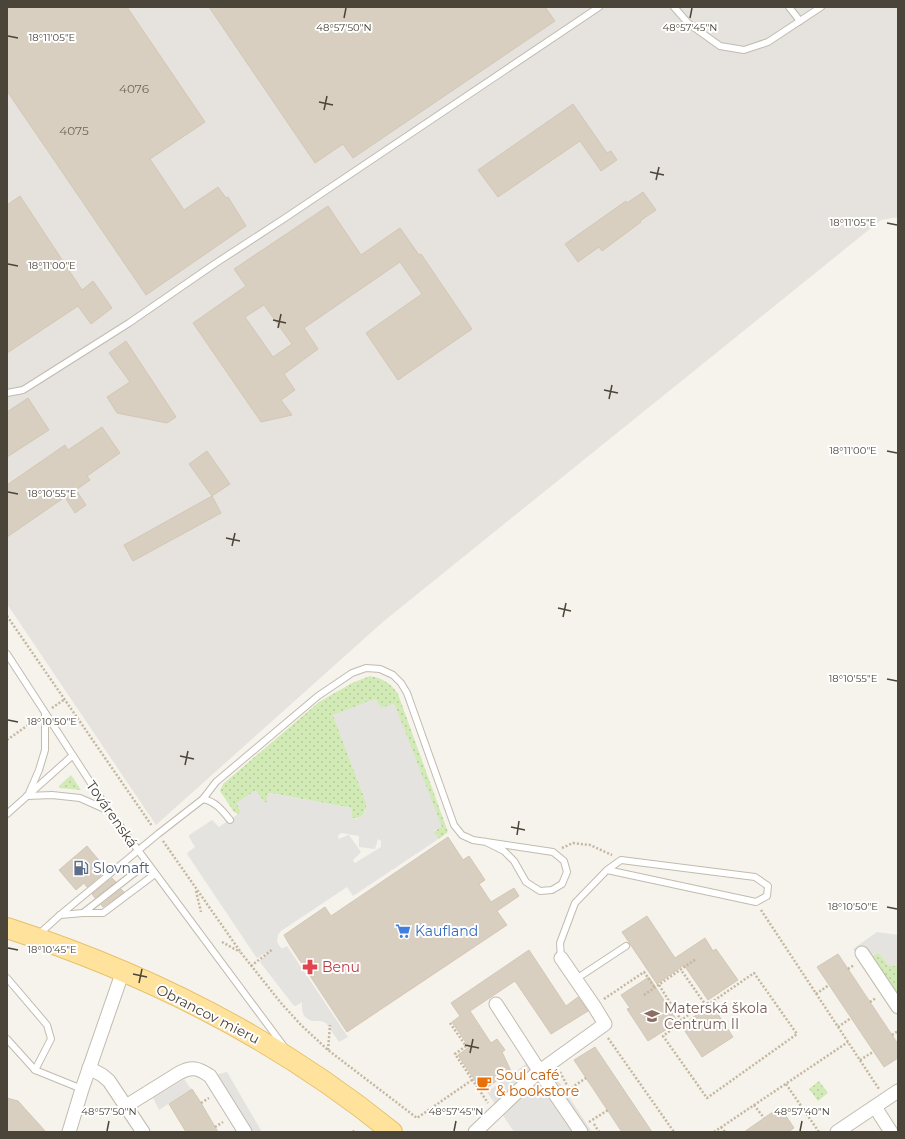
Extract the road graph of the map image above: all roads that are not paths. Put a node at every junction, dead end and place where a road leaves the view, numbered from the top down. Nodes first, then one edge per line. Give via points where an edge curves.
1 (599, 7) edge
2 (674, 7) edge
3 (790, 7) edge
4 (821, 7) edge
5 (800, 21) junction
6 (7, 393) edge
7 (7, 654) edge
8 (45, 714) junction
9 (72, 756) junction
10 (27, 796) junction
11 (203, 799) junction
12 (109, 811) junction
13 (7, 814) edge
14 (230, 820) dead end
15 (486, 842) junction
16 (138, 851) junction
17 (147, 864) junction
18 (607, 870) junction
19 (155, 874) junction
20 (83, 913) junction
21 (60, 915) junction
22 (7, 928) edge
23 (35, 937) junction
24 (626, 946) dead end
25 (862, 953) dead end
26 (562, 958) joint
27 (123, 971) junction
28 (7, 978) edge
29 (576, 979) junction
30 (496, 1004) dead end
31 (898, 1007) edge
32 (7, 1039) edge
33 (297, 1064) junction
34 (89, 1068) junction
35 (34, 1070) junction
36 (540, 1072) junction
37 (82, 1089) junction
38 (898, 1091) edge
39 (881, 1103) junction
40 (126, 1106) junction
41 (580, 1130) edge
42 (69, 1132) edge
43 (142, 1132) edge
44 (245, 1132) edge
45 (392, 1132) edge
46 (475, 1132) edge
47 (837, 1132) edge
48 (891, 1132) edge

1 - 6 lane via 129,324 23,390
2 - 5 lane via 688,23 720,46 744,50 768,42
3 - 5 lane
4 - 5 lane
7 - 8 lane, Továrenská
8 - 9 lane, Továrenská
8 - 10 lane via 45,750
9 - 10 lane
9 - 12 lane, Továrenská
10 - 12 lane via 80,798
10 - 13 lane
11 - 14 lane via 210,800 220,807
11 - 15 lane via 216,782 318,696 352,673 366,668 380,669 393,675 407,693 454,825 462,835
11 - 16 lane
12 - 16 lane, Továrenská
15 - 15 lane via 552,852 564,861 567,872 562,884 552,890 540,891 526,882 514,861 504,851
16 - 17 lane, Továrenská
16 - 21 lane
17 - 19 lane, Továrenská
17 - 20 lane
18 - 18 lane via 621,860 755,877 768,886 767,896 756,902
18 - 26 lane via 576,903 560,943
19 - 20 lane via 103,913
19 - 33 lane, Továrenská
20 - 21 lane
21 - 23 lane
22 - 23 main road, Obrancov mieru
23 - 27 main road, Obrancov mieru
24 - 29 lane
25 - 31 street
26 - 29 street
27 - 33 main road, Obrancov mieru via 217,1016
27 - 34 street
28 - 35 lane via 47,1025 51,1039
29 - 36 street via 605,1024
30 - 36 street
32 - 35 lane
33 - 45 main road, Obrancov mieru via 334,1086
34 - 37 street
34 - 40 street via 109,1081
35 - 37 lane
36 - 41 street
36 - 46 street
37 - 42 street
38 - 39 street
39 - 47 street
39 - 48 street
40 - 43 street
40 - 44 street via 186,1069 194,1068 210,1076

